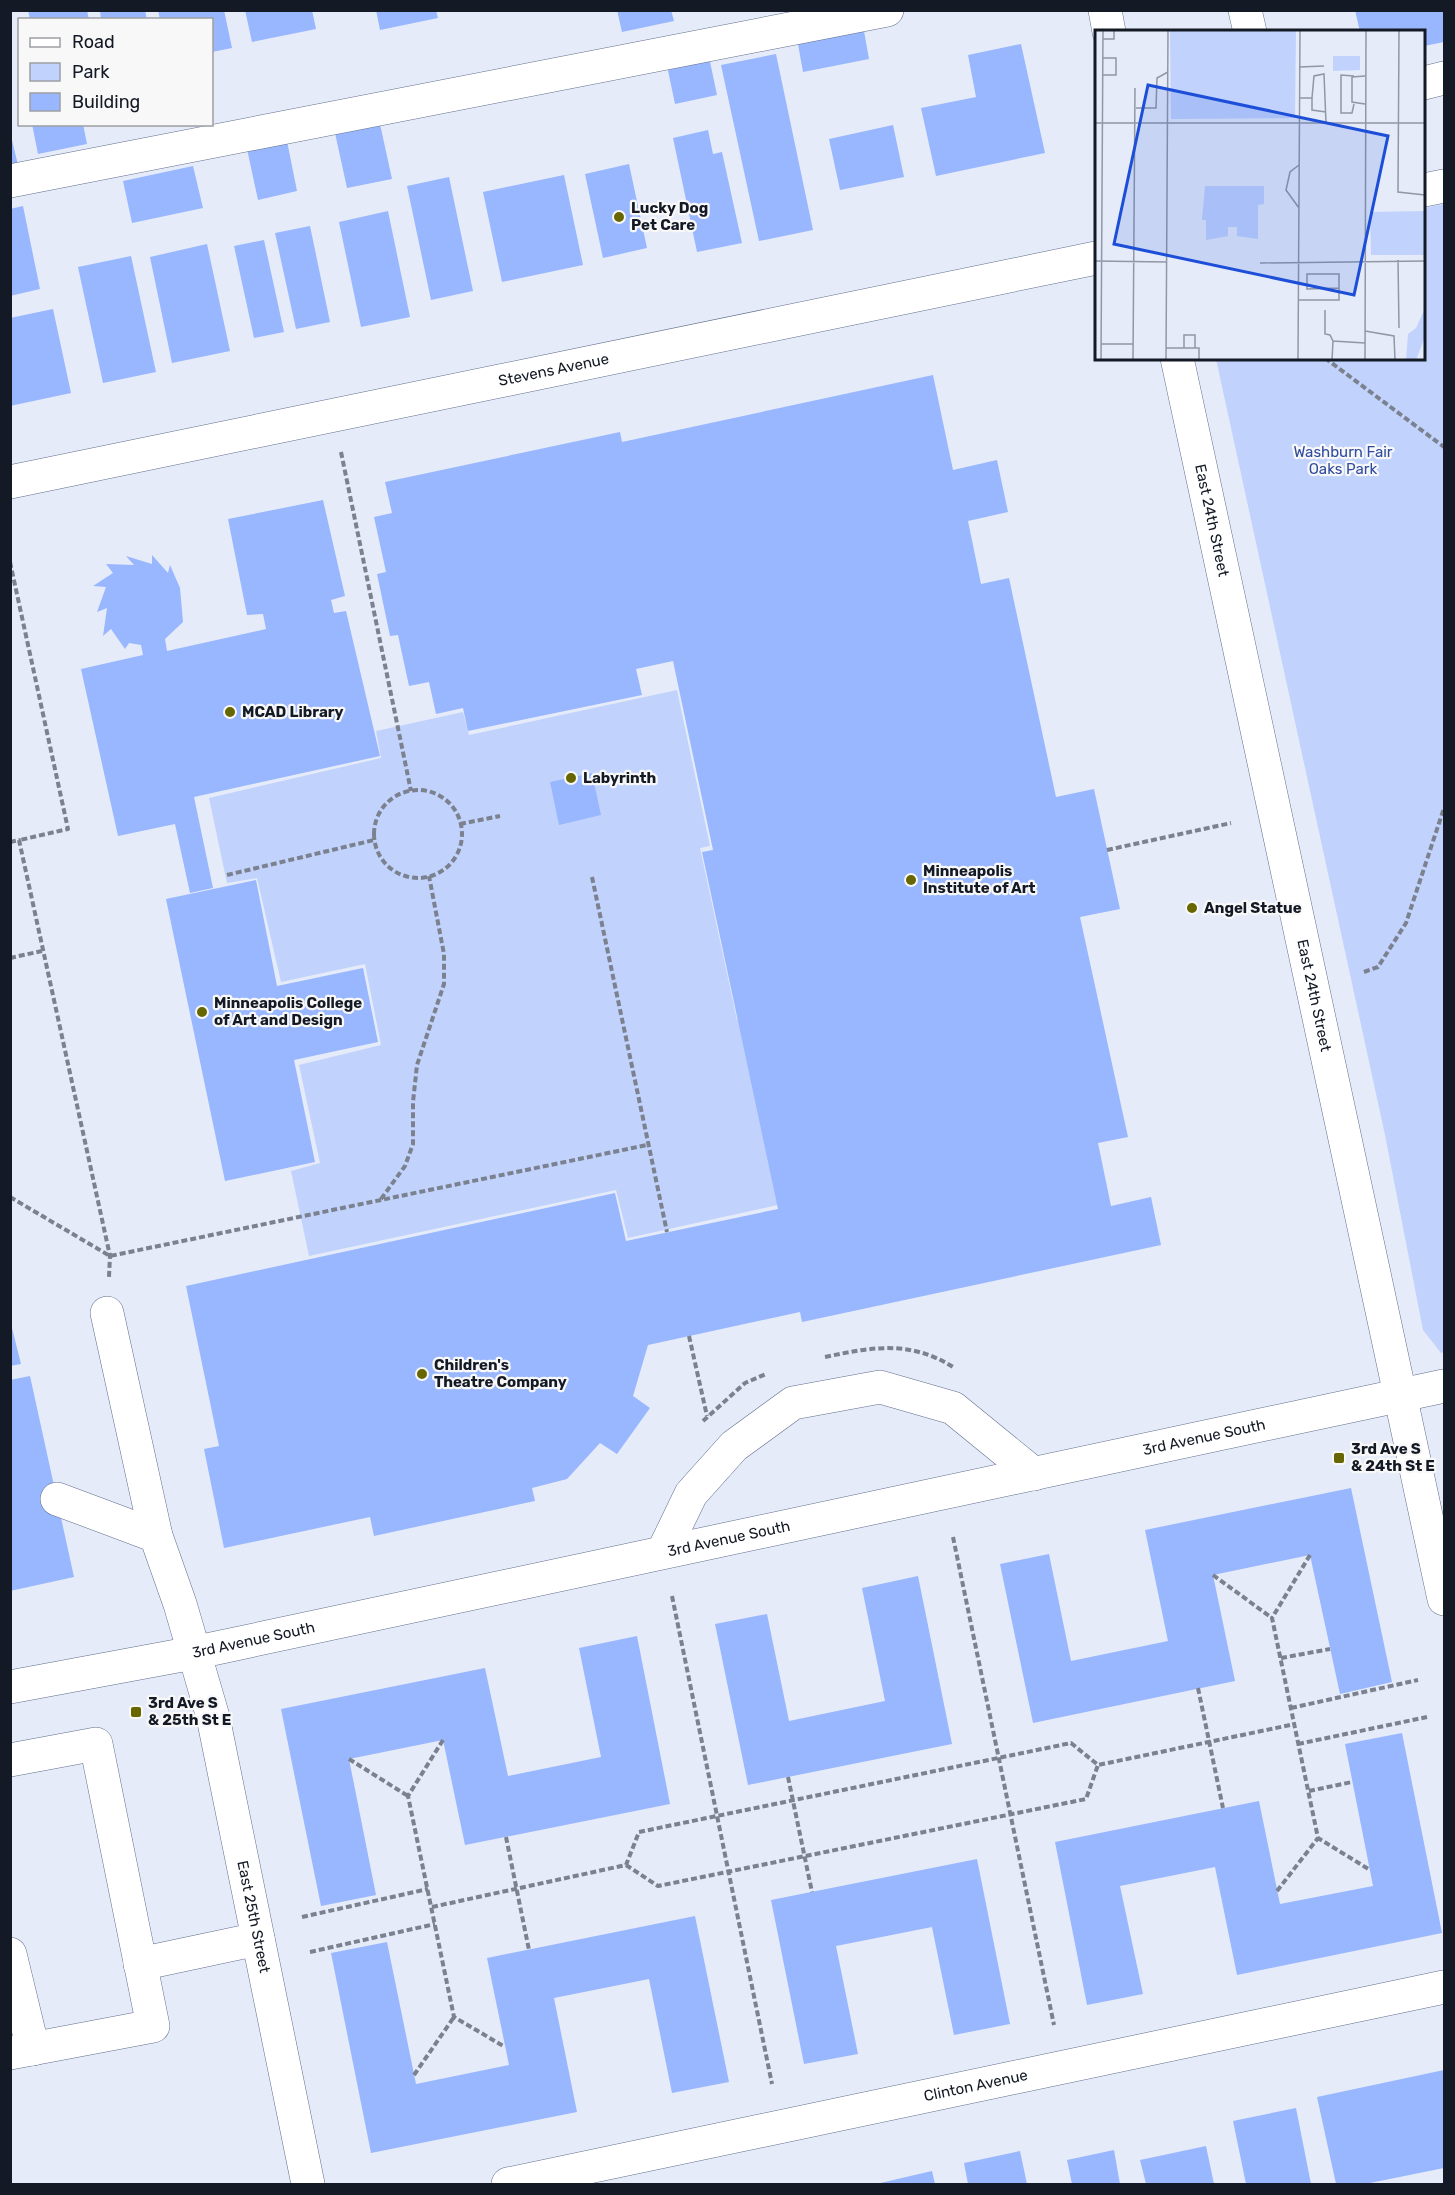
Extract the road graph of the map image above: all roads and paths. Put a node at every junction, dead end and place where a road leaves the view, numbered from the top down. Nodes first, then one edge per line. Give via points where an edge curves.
1 (887, 10) edge
2 (1105, 10) edge
3 (1245, 10) edge
4 (1109, 30) edge
5 (1250, 30) edge
6 (1444, 78) edge
7 (1425, 83) edge
8 (10, 182) edge
9 (1444, 186) edge
10 (1425, 190) edge
11 (1095, 258) edge
12 (1177, 360) edge
13 (1328, 360) edge
14 (1444, 447) edge
15 (341, 452) dead end
16 (10, 482) edge
17 (10, 562) edge
18 (411, 791) junction
19 (1444, 808) edge
20 (500, 816) dead end
21 (1231, 823) dead end
22 (460, 824) junction
23 (19, 840) junction
24 (374, 840) junction
25 (10, 842) edge
26 (1107, 850) dead end
27 (227, 875) dead end
28 (429, 876) junction
29 (592, 877) dead end
30 (42, 951) junction
31 (10, 958) edge
32 (1364, 972) dead end
33 (647, 1145) junction
34 (10, 1197) edge
35 (380, 1199) junction
36 (667, 1232) dead end
37 (110, 1256) junction
38 (106, 1313) joint
39 (689, 1336) dead end
40 (1444, 1386) edge
41 (1402, 1396) junction
42 (707, 1416) dead end
43 (1034, 1474) junction
44 (57, 1499) dead end
45 (156, 1536) junction
46 (953, 1537) dead end
47 (663, 1552) junction
48 (1310, 1555) dead end
49 (1213, 1575) dead end
50 (672, 1596) dead end
51 (1444, 1599) edge
52 (1272, 1618) junction
53 (1330, 1649) dead end
54 (193, 1653) junction
55 (1281, 1659) junction
56 (1418, 1680) dead end
57 (10, 1687) edge
58 (1198, 1688) dead end
59 (1291, 1708) junction
60 (1427, 1717) dead end
61 (1295, 1724) junction
62 (443, 1740) dead end
63 (1209, 1742) junction
64 (1298, 1744) junction
65 (999, 1758) junction
66 (349, 1759) dead end
67 (10, 1760) edge
68 (1098, 1765) junction
69 (788, 1777) dead end
70 (1352, 1782) dead end
71 (1308, 1791) junction
72 (408, 1796) junction
73 (794, 1801) junction
74 (1223, 1808) dead end
75 (1011, 1814) junction
76 (717, 1816) junction
77 (507, 1837) dead end
78 (1318, 1838) junction
79 (805, 1856) junction
80 (626, 1865) junction
81 (1370, 1870) dead end
82 (728, 1872) junction
83 (517, 1888) junction
84 (428, 1889) junction
85 (1278, 1891) dead end
86 (812, 1892) dead end
87 (432, 1907) junction
88 (302, 1917) dead end
89 (435, 1924) junction
90 (258, 1939) junction
91 (529, 1950) dead end
92 (310, 1952) dead end
93 (10, 1954) edge
94 (140, 1964) junction
95 (1444, 1987) edge
96 (454, 2017) junction
97 (1054, 2025) dead end
98 (505, 2047) dead end
99 (22, 2051) edge
100 (414, 2075) dead end
101 (772, 2084) dead end
102 (309, 2184) edge
103 (508, 2184) edge

1 - 8 street
2 - 4 street
3 - 5 street
6 - 7 street
9 - 10 street
11 - 16 street, Stevens Avenue
12 - 41 street, East 24th Street
13 - 14 path
15 - 18 path
17 - 23 path via 68,829
18 - 22 path via 440,795 451,804
18 - 24 path via 387,802 375,827
19 - 32 path via 1406,923 1378,967
20 - 22 path
21 - 26 path
22 - 28 path via 460,846 454,859
23 - 25 path
23 - 30 path
24 - 27 path
24 - 28 path via 389,867 417,878
28 - 35 path via 444,954 444,984 417,1065 413,1144 405,1166
29 - 33 path
30 - 31 path
30 - 37 path
33 - 35 path
33 - 36 path
34 - 37 path
35 - 37 path
37 - 38 path
38 - 45 street, East 25th Street
39 - 42 path
40 - 41 street, 3rd Avenue South
41 - 43 street, 3rd Avenue South
41 - 51 street, East 24th Street
43 - 47 street, 3rd Avenue South
43 - 47 street via 953,1408 880,1387 793,1403 734,1446 691,1494
44 - 45 street
45 - 54 street, East 25th Street
46 - 65 path
47 - 54 street, 3rd Avenue South
48 - 52 path
49 - 52 path
50 - 76 path
52 - 55 path
53 - 55 path
54 - 57 street, 3rd Avenue South
54 - 90 street, East 25th Street via 213,1717
55 - 59 path
56 - 59 path
58 - 63 path
59 - 61 path
60 - 64 path
61 - 63 path
61 - 64 path
62 - 72 path
63 - 68 path
63 - 74 path
64 - 71 path
65 - 68 path via 1071,1743
65 - 73 path
65 - 75 path
66 - 72 path
67 - 94 street via 96,1744
68 - 75 path via 1086,1799
69 - 73 path
70 - 71 path
71 - 78 path
72 - 84 path
73 - 76 path
73 - 79 path
75 - 79 path
75 - 97 path
76 - 80 path via 639,1832
76 - 82 path
77 - 83 path
78 - 81 path
78 - 85 path
79 - 82 path
79 - 86 path
80 - 82 path via 658,1886
80 - 83 path
82 - 101 path
83 - 87 path
83 - 91 path
84 - 87 path
84 - 88 path
87 - 89 path
89 - 92 path
89 - 96 path
90 - 94 street
90 - 102 street, East 25th Street
93 - 99 street
94 - 99 street via 153,2026
95 - 103 street, Clinton Avenue
96 - 98 path
96 - 100 path

